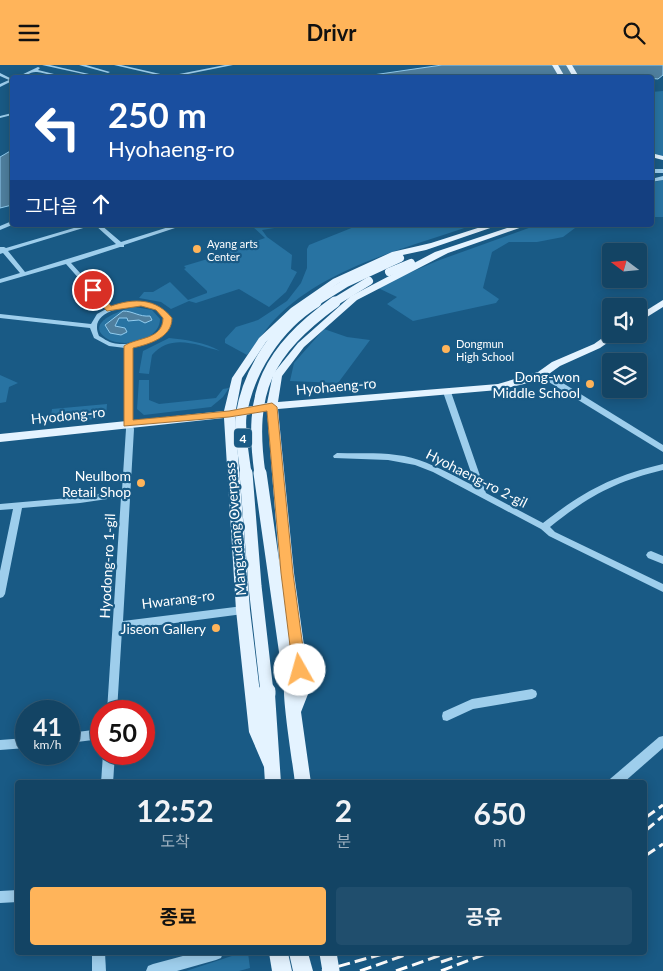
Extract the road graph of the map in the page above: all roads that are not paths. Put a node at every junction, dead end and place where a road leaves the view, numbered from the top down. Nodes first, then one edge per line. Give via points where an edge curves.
1 (45, 65) edge
2 (80, 65) edge
3 (116, 65) edge
4 (231, 65) edge
5 (34, 70) junction
6 (108, 72) dead end
7 (23, 75) edge
8 (55, 75) edge
9 (83, 75) edge
10 (160, 75) edge
11 (179, 75) edge
12 (83, 227) edge
13 (100, 227) edge
14 (175, 227) edge
15 (488, 227) edge
16 (518, 227) edge
17 (122, 245) junction
18 (430, 245) junction
19 (2, 249) edge
20 (445, 252) junction
21 (67, 262) junction
22 (24, 274) junction
23 (0, 281) edge
24 (663, 303) edge
25 (110, 309) junction
26 (647, 314) edge
27 (0, 316) edge
28 (93, 326) junction
29 (602, 343) edge
30 (129, 346) junction
31 (542, 374) junction
32 (447, 392) junction
33 (272, 407) junction
34 (229, 414) junction
35 (128, 424) junction
36 (0, 438) edge
37 (663, 449) edge
38 (337, 456) dead end
39 (663, 467) edge
40 (126, 493) junction
41 (483, 495) junction
42 (18, 505) junction
43 (0, 507) edge
44 (544, 527) junction
45 (651, 555) dead end
46 (663, 560) edge
47 (663, 588) edge
48 (0, 594) edge
49 (243, 610) junction
50 (118, 626) junction
51 (532, 694) dead end
52 (113, 700) edge
53 (293, 714) junction
54 (448, 716) dead end
55 (663, 741) edge
56 (15, 744) edge
57 (0, 745) edge
58 (108, 765) edge
59 (271, 765) junction
60 (107, 780) edge
61 (273, 780) edge
62 (303, 780) edge
63 (618, 780) edge
64 (15, 896) edge
65 (0, 897) edge
66 (99, 955) edge
67 (209, 955) edge
68 (299, 955) edge
69 (328, 955) edge
70 (99, 971) edge
71 (153, 971) edge
72 (303, 971) edge
73 (331, 971) edge

1 - 5 street
1 - 9 street
2 - 6 street
3 - 10 street
4 - 11 street
5 - 7 street
5 - 8 street
12 - 19 street
13 - 17 street
14 - 17 street
15 - 18 main road, 4
16 - 20 main road
17 - 21 street
18 - 34 main road via 395,254 336,281 294,310 262,340 237,378
18 - 59 main road, Mangudang Overpass / 4, bridge via 346,283 312,305 279,334 253,372 241,417
19 - 22 street
20 - 33 main road via 354,298 326,321 301,345 277,376
20 - 53 main road, bridge via 379,276 344,295 315,317 289,342 269,369 260,396 256,422 258,457
21 - 22 street
21 - 25 street
22 - 23 street
24 - 26 main road
25 - 28 street via 99,316
25 - 30 street via 141,303 158,308 167,318 162,333 150,341
27 - 28 street
28 - 30 street via 96,337 102,342
29 - 31 main road, Hyohaeng-ro
30 - 35 street, Hyodong-ro 1-gil
31 - 32 main road, Hyohaeng-ro via 520,383
31 - 37 street
32 - 33 main road, Hyohaeng-ro
32 - 41 street
33 - 34 main road, Hyohaeng-ro
33 - 53 main road via 287,573 302,689
34 - 35 main road, Hyodong-ro
34 - 49 main road
35 - 36 main road, Hyodong-ro
35 - 40 street, Hyodong-ro 1-gil
38 - 41 street, Hyohaeng-ro 2-gil via 403,459 436,470
39 - 44 street via 629,476 590,492
40 - 42 street
40 - 50 street, Hyodong-ro 1-gil
41 - 44 street, Hyohaeng-ro 2-gil
42 - 43 street
42 - 48 street
44 - 47 street, Hyohaeng-ro 2-gil via 552,534
45 - 46 street
49 - 50 street, Hwarang-ro
49 - 59 main road via 257,732
50 - 52 street, Hyodong-ro 1-gil
51 - 54 street via 472,704
53 - 62 main road
55 - 63 street
56 - 57 street
58 - 60 street
59 - 61 main road, 4
64 - 65 street
66 - 70 street
67 - 71 street
68 - 72 main road
69 - 73 main road, bridge

